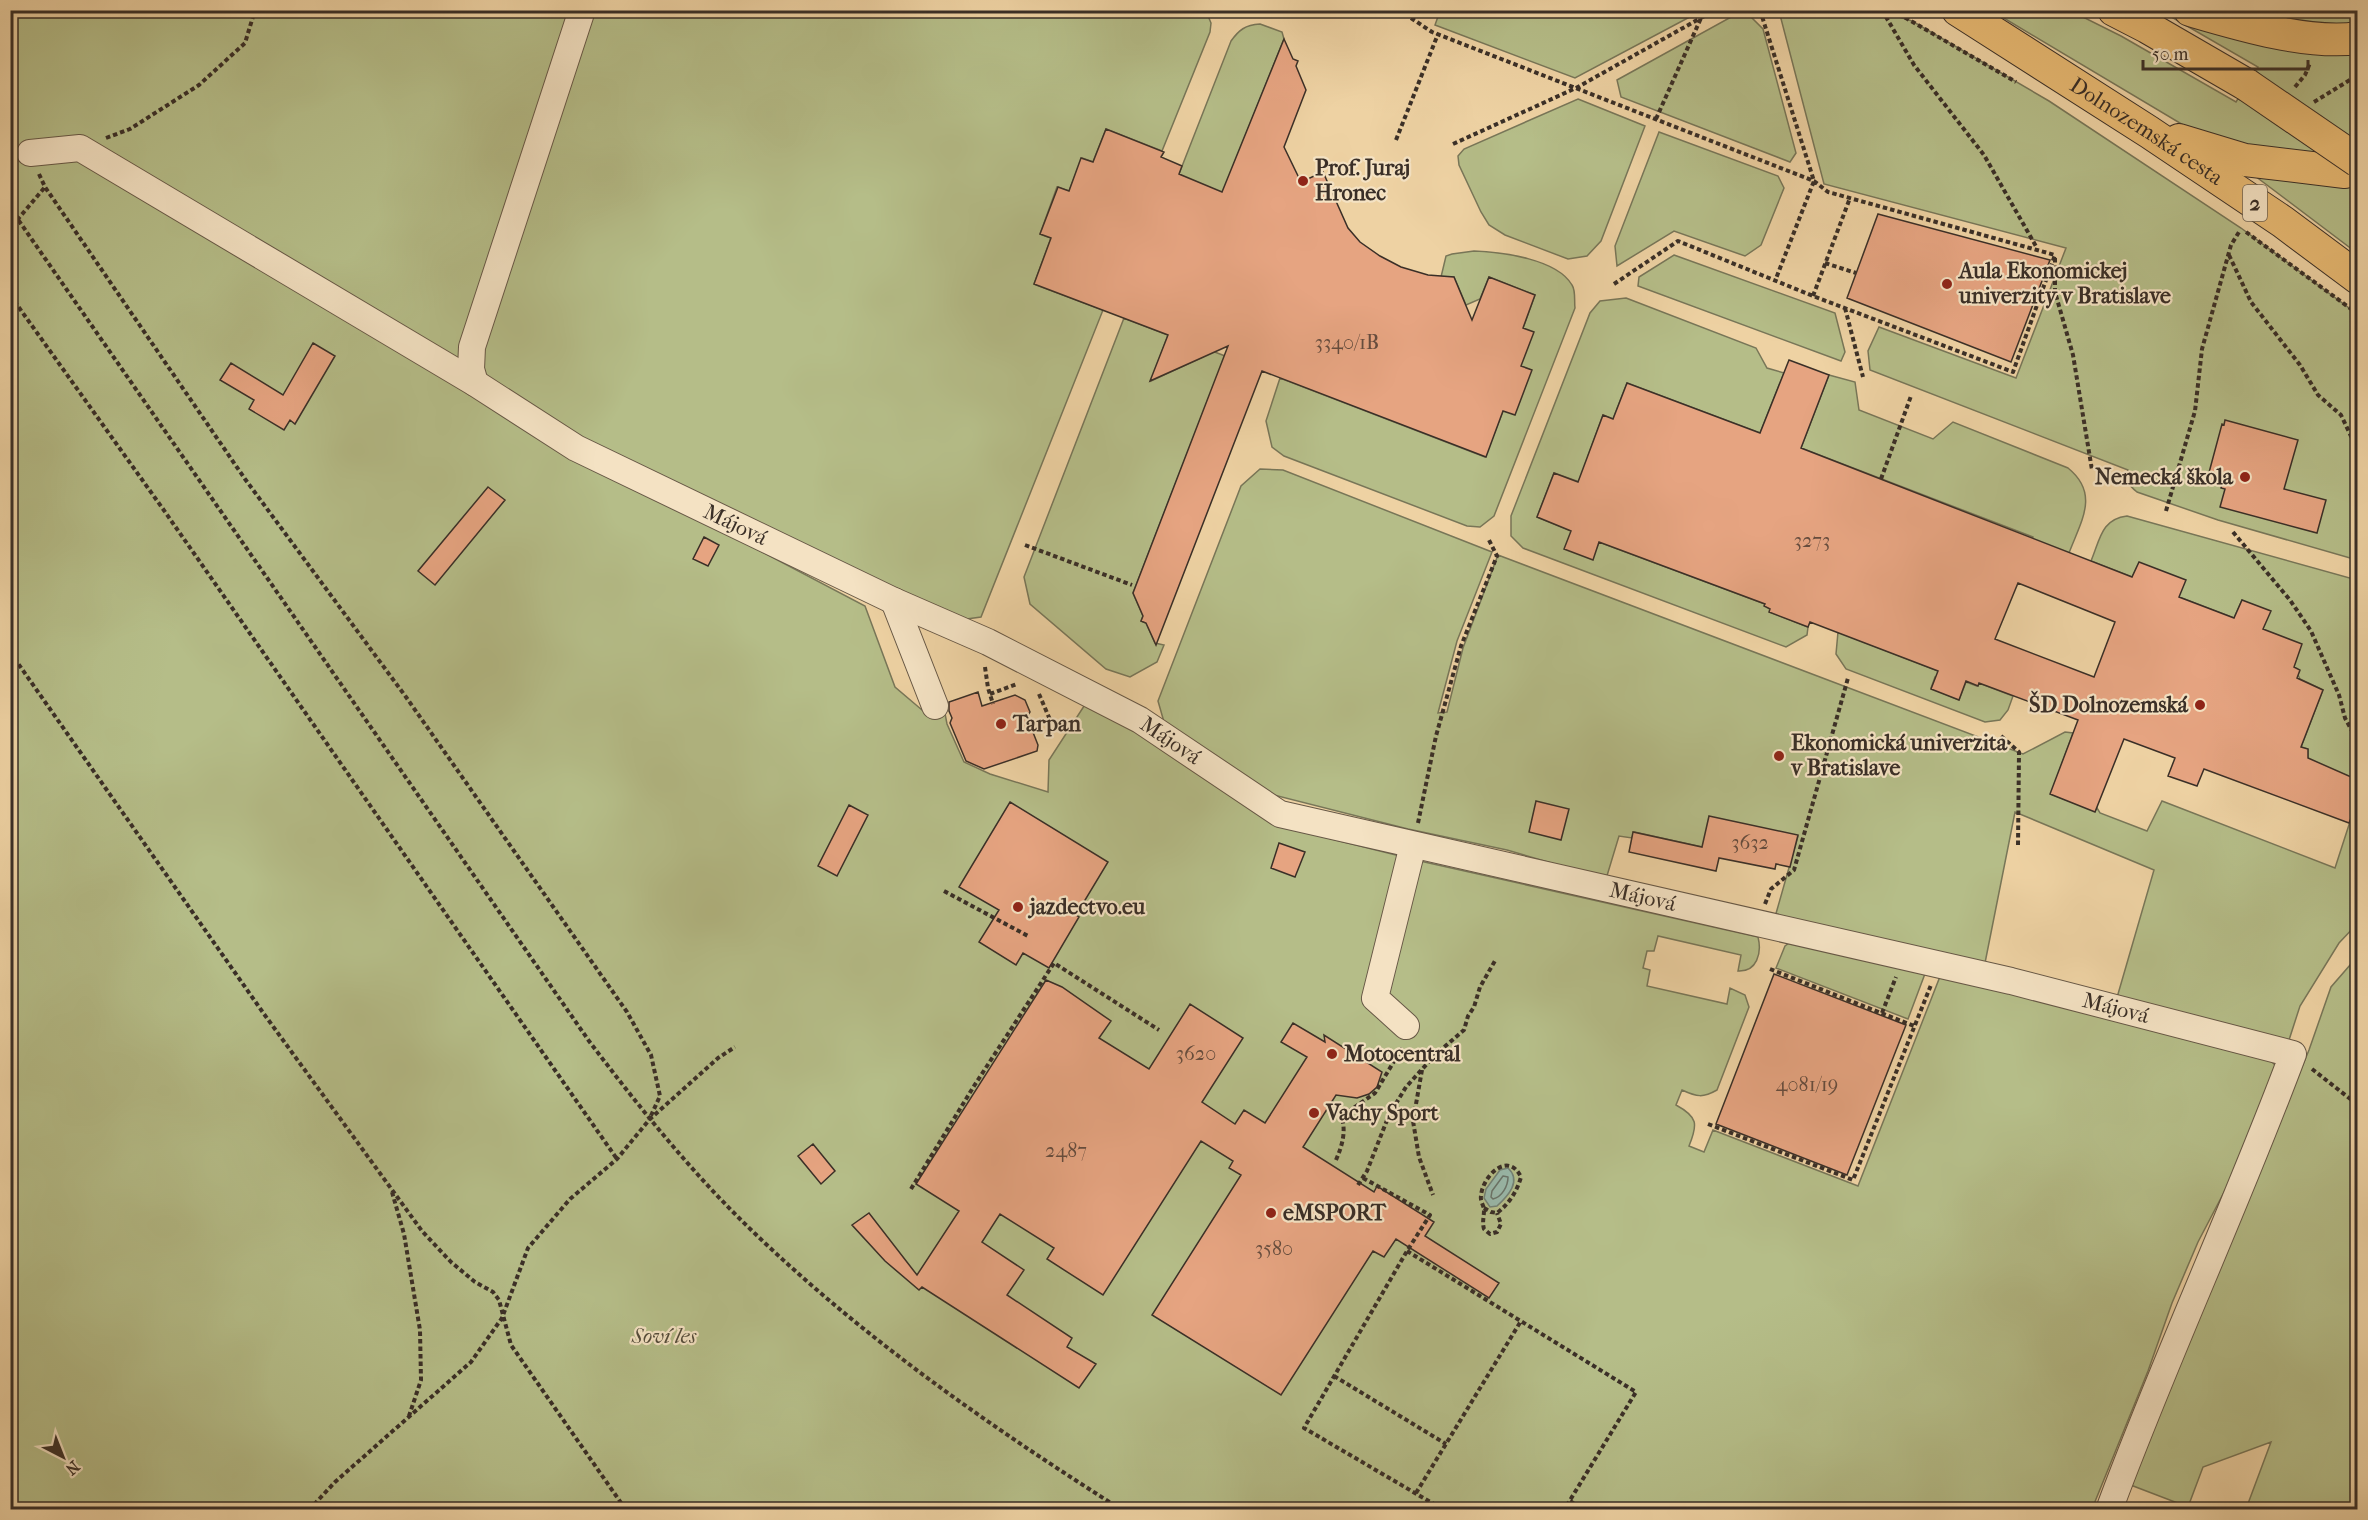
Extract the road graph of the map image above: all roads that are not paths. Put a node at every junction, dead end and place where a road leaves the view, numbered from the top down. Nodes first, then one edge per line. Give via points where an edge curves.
1 (582, 10) edge
2 (1958, 10) edge
3 (2114, 10) edge
4 (2190, 10) edge
5 (2358, 38) edge
6 (2149, 132) junction
7 (30, 153) road end
8 (2358, 161) edge
9 (2358, 168) edge
10 (2358, 278) edge
11 (475, 383) junction
12 (894, 601) junction
13 (935, 705) dead end
14 (1413, 845) junction
15 (1407, 1032) road end
16 (2109, 1509) edge

1 - 11 street via 472,347
2 - 6 main road, Dolnozemská cesta / 2
3 - 8 main road, bridge via 2247,85
4 - 5 main road via 2246,27 2336,41
6 - 9 main road via 2245,160 2345,172
6 - 10 main road, Dolnozemská cesta / 2
7 - 11 street, Májová via 80,148
11 - 12 street, Májová via 576,448
12 - 13 street
12 - 14 street, Májová via 988,642 1140,720 1280,814
14 - 15 street via 1375,998
14 - 16 street, Májová via 1939,964 2293,1054

